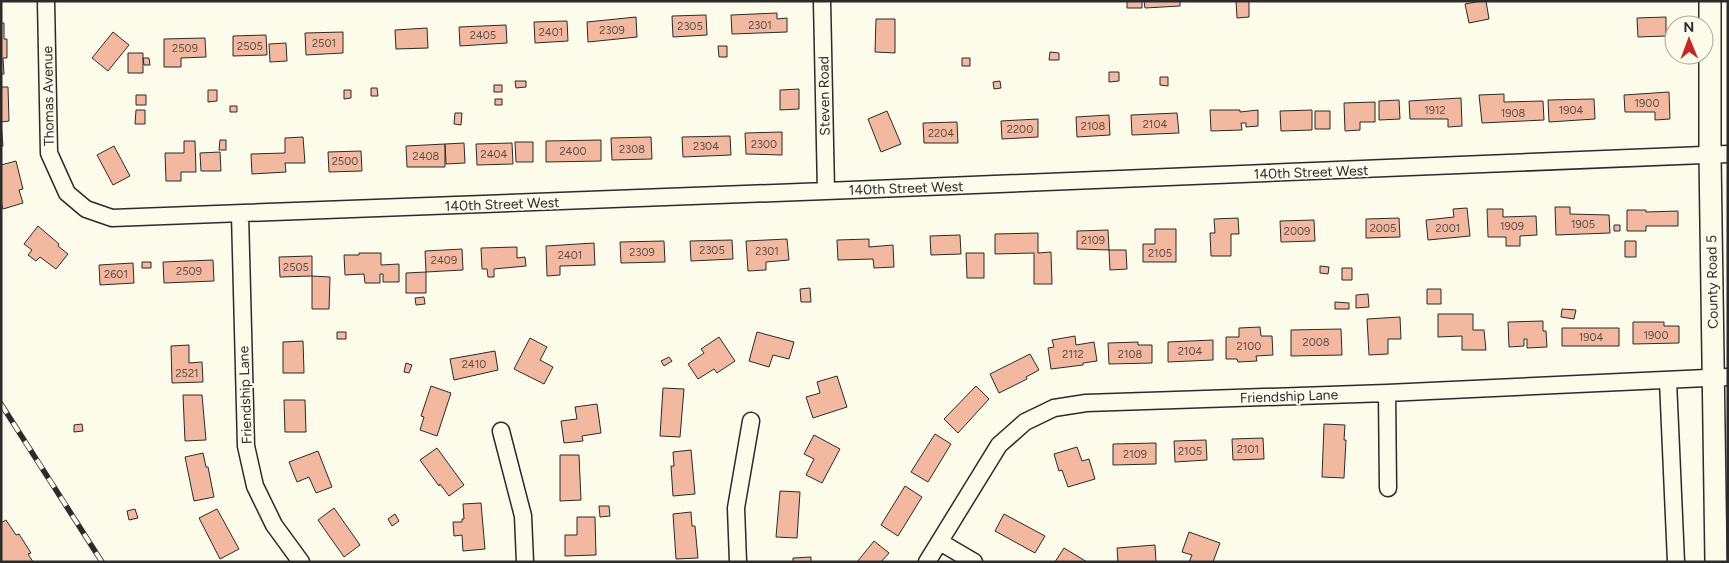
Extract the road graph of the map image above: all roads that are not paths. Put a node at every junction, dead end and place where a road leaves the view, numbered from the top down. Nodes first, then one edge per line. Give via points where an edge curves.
1 (46, 1) edge
2 (822, 1) edge
3 (1710, 1) edge
4 (1719, 155) edge
5 (826, 191) junction
6 (86, 209) joint
7 (240, 214) junction
8 (1720, 378) edge
9 (1668, 380) junction
10 (1387, 393) junction
11 (751, 421) dead end
12 (501, 431) dead end
13 (1388, 488) dead end
14 (940, 542) junction
15 (301, 562) edge
16 (525, 562) edge
17 (738, 562) edge
18 (927, 562) edge
19 (974, 562) edge
20 (1676, 562) edge
21 (1716, 562) edge

1 - 6 street, Thomas Avenue via 49,152 66,193
2 - 5 street, Steven Road
3 - 4 main road, County Road 5
4 - 5 street, 140th Street West
4 - 8 main road, County Road 5
5 - 7 street, 140th Street West
6 - 7 street, 140th Street West via 112,218
7 - 15 street, Friendship Lane via 246,446 255,486 274,524
8 - 9 street, Friendship Lane
8 - 21 main road, County Road 5
9 - 10 street, Friendship Lane
9 - 20 street
10 - 13 street
10 - 14 street, Friendship Lane via 1086,403 1054,408 1025,422 999,445
11 - 17 street via 736,508
12 - 16 street via 523,516
14 - 18 street, Friendship Lane
14 - 19 street

